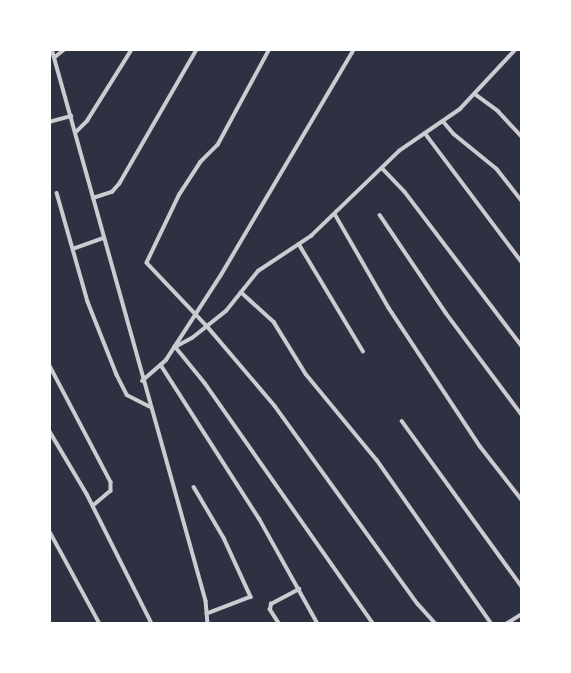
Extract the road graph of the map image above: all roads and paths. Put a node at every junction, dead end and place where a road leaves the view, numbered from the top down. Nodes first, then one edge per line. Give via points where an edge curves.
1 (52, 49) edge
2 (65, 49) edge
3 (132, 49) edge
4 (197, 49) edge
5 (270, 49) edge
6 (354, 49) edge
7 (516, 49) edge
8 (55, 57) junction
9 (475, 94) junction
10 (71, 116) junction
11 (443, 121) junction
12 (49, 122) edge
13 (75, 132) junction
14 (425, 133) junction
15 (522, 137) edge
16 (382, 168) junction
17 (57, 193) dead end
18 (93, 198) junction
19 (522, 201) edge
20 (335, 214) junction
21 (380, 215) dead end
22 (104, 238) junction
23 (299, 244) junction
24 (73, 249) junction
25 (522, 262) edge
26 (241, 292) junction
27 (195, 315) junction
28 (207, 326) junction
29 (522, 346) edge
30 (175, 347) junction
31 (363, 351) dead end
32 (49, 364) edge
33 (161, 365) junction
34 (142, 381) junction
35 (149, 406) junction
36 (522, 415) edge
37 (402, 421) dead end
38 (49, 430) edge
39 (54, 439) junction
40 (49, 442) edge
41 (194, 487) dead end
42 (522, 500) edge
43 (93, 506) junction
44 (49, 530) edge
45 (522, 587) edge
46 (299, 589) junction
47 (207, 614) junction
48 (522, 614) edge
49 (100, 624) edge
50 (152, 624) edge
51 (208, 624) edge
52 (279, 624) edge
53 (318, 624) edge
54 (373, 624) edge
55 (436, 624) edge
56 (492, 624) edge
57 (506, 624) edge

1 - 8 street
2 - 8 street
3 - 13 street via 88,121
4 - 18 street via 119,184 113,192
5 - 27 street via 218,145 180,194 147,263
6 - 27 street
7 - 9 street
8 - 10 street
9 - 11 street
9 - 15 street
10 - 12 street
10 - 13 street
11 - 14 street
11 - 19 street via 497,169
13 - 18 street
14 - 16 street
14 - 25 street
16 - 20 street
16 - 29 street
17 - 24 street
18 - 22 street
20 - 23 street
20 - 42 street via 389,308 480,446
21 - 36 street
22 - 24 street
22 - 34 street
23 - 26 street via 258,271
23 - 31 street
24 - 35 street via 117,375 127,395
26 - 28 street
26 - 56 street via 274,323 306,374 377,460
27 - 28 street
27 - 30 street
28 - 30 street
28 - 55 street via 275,406
30 - 33 street
30 - 54 street
32 - 43 street via 111,482 111,491
33 - 34 street
33 - 46 street via 196,415
34 - 35 street
35 - 47 street
37 - 45 street
38 - 39 street
39 - 40 street
39 - 43 street
41 - 47 street via 251,597
43 - 50 street
44 - 49 street
46 - 52 street via 271,604
46 - 53 street
47 - 51 street
48 - 57 street

